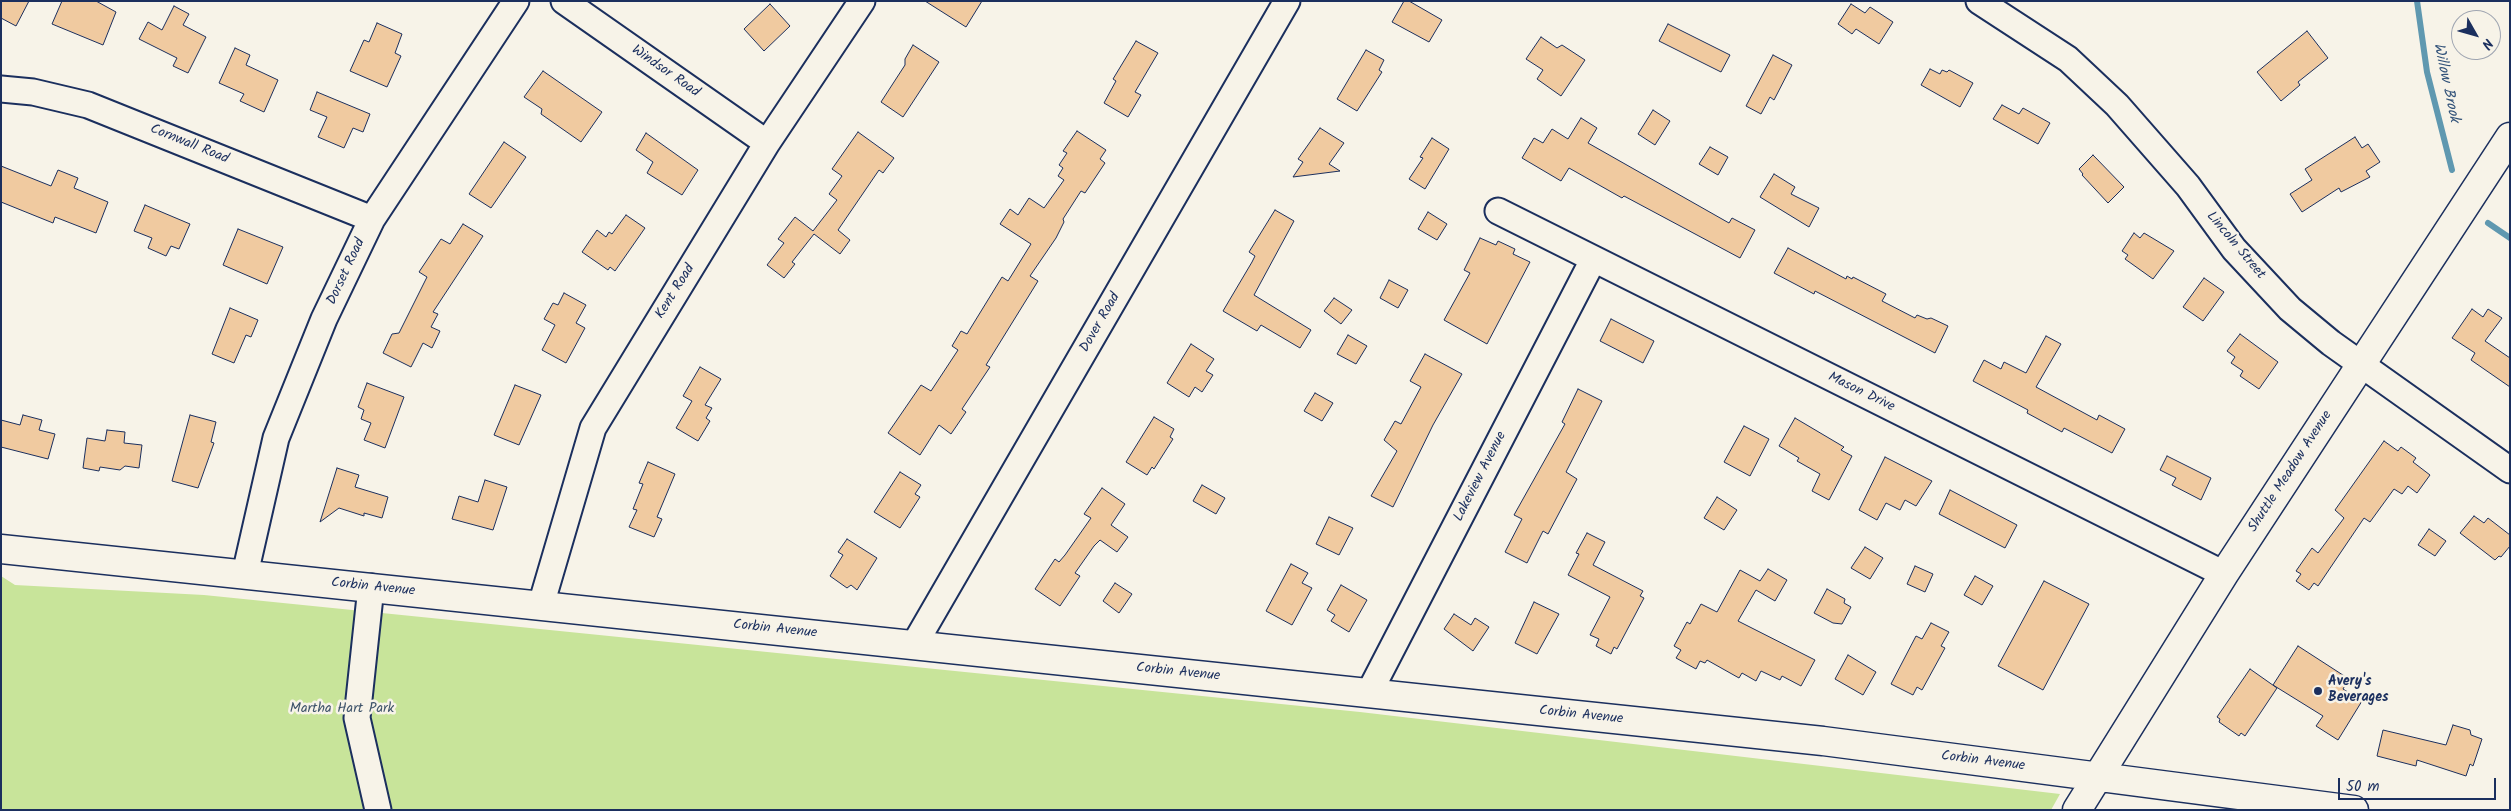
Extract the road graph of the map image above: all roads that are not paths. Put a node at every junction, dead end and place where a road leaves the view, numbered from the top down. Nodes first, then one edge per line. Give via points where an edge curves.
1 (516, 1) edge
2 (564, 1) edge
3 (862, 1) edge
4 (1287, 1) edge
5 (1980, 1) edge
6 (1, 89) edge
7 (2510, 137) edge
8 (767, 143) junction
9 (1498, 211) dead end
10 (372, 219) junction
11 (1593, 260) junction
12 (2362, 363) junction
13 (2510, 470) edge
14 (1, 549) edge
15 (245, 574) junction
16 (2224, 574) junction
17 (370, 587) junction
18 (541, 605) junction
19 (914, 645) junction
20 (1369, 693) junction
21 (2095, 777) junction
22 (378, 810) edge
23 (2077, 810) edge
24 (2354, 810) edge

1 - 10 street, Dorset Road
2 - 8 street, Windsor Road
3 - 8 street, Kent Road
4 - 19 street, Dover Road
5 - 12 street, Lincoln Street via 2068,59 2117,105 2188,186 2234,249 2290,309 2331,343
6 - 10 street, Cornwall Road via 34,92 88,104
7 - 12 main road, Shuttle Meadow Avenue
8 - 18 street, Kent Road via 592,428
9 - 11 street, Mason Drive
10 - 15 street, Dorset Road via 324,319 276,438
11 - 16 street, Mason Drive
11 - 20 street, Lakeview Avenue
12 - 13 street, Lincoln Street
12 - 16 main road, Shuttle Meadow Avenue
14 - 15 main road, Corbin Avenue
15 - 17 main road, Corbin Avenue
16 - 21 main road, Shuttle Meadow Avenue
17 - 18 main road, Corbin Avenue
17 - 22 street via 357,718
18 - 19 main road, Corbin Avenue
19 - 20 main road, Corbin Avenue
20 - 21 main road, Corbin Avenue via 1823,741
21 - 23 main road, Shuttle Meadow Avenue
21 - 24 main road, Corbin Avenue

